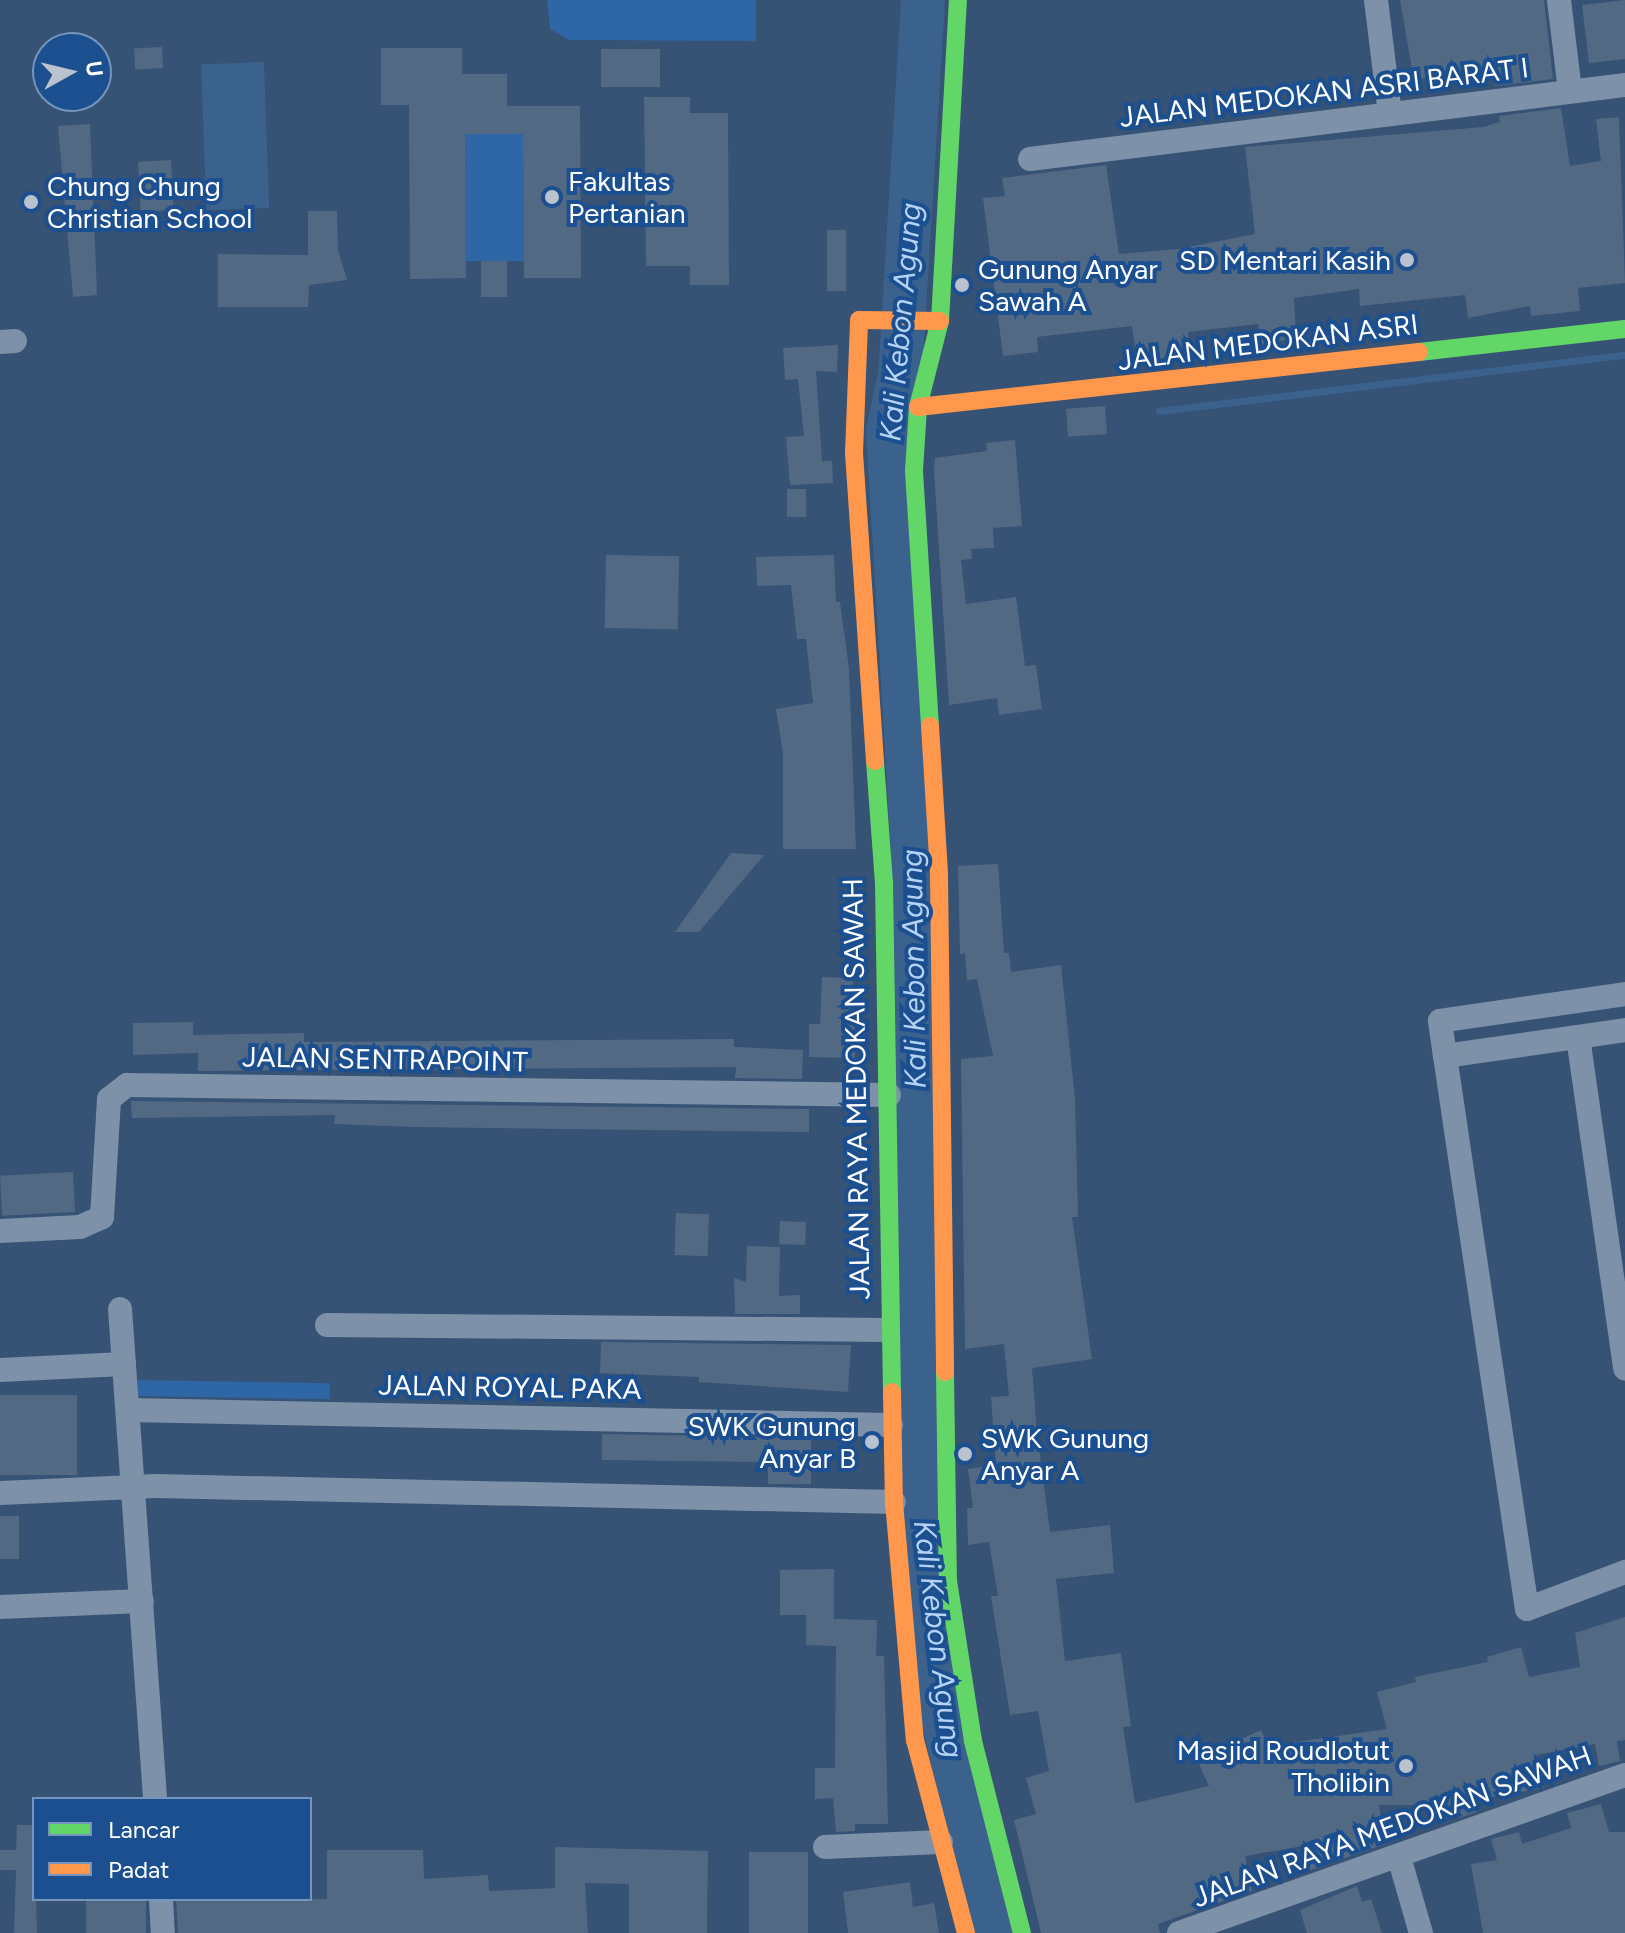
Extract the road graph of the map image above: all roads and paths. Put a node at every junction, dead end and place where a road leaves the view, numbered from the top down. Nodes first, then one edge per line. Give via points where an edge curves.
1 (958, 0) edge
2 (1376, 0) edge
3 (1559, 0) edge
4 (1625, 85) edge
5 (1570, 91) junction
6 (1390, 114) junction
7 (1030, 159) dead end
8 (931, 320) junction
9 (1625, 329) edge
10 (918, 407) junction
11 (1625, 994) edge
12 (1625, 1030) edge
13 (1578, 1037) junction
14 (1445, 1056) junction
15 (889, 1095) junction
16 (0, 1231) edge
17 (1617, 1260) edge
18 (120, 1309) dead end
19 (327, 1325) dead end
20 (887, 1330) junction
21 (1623, 1339) edge
22 (124, 1364) junction
23 (1625, 1369) edge
24 (0, 1370) edge
25 (128, 1410) junction
26 (891, 1425) junction
27 (135, 1487) junction
28 (0, 1493) edge
29 (894, 1502) junction
30 (1625, 1572) edge
31 (142, 1601) junction
32 (0, 1607) edge
33 (1625, 1775) edge
34 (155, 1797) edge
35 (941, 1842) junction
36 (825, 1847) dead end
37 (1399, 1857) junction
38 (161, 1901) edge
39 (163, 1933) edge
40 (966, 1933) edge
41 (1022, 1933) edge
42 (1179, 1933) edge
43 (1421, 1933) edge

1 - 8 street
2 - 6 street
3 - 5 street
4 - 5 street, JALAN MEDOKAN ASRI BARAT I
5 - 6 street, JALAN MEDOKAN ASRI BARAT I
6 - 7 street, JALAN MEDOKAN ASRI BARAT I
8 - 10 street
8 - 15 street, JALAN RAYA MEDOKAN SAWAH via 859,320 854,453 884,868
9 - 10 street, JALAN MEDOKAN ASRI
10 - 41 street via 914,471 939,875 948,1581 973,1741
11 - 14 street via 1440,1021
12 - 13 street
13 - 14 street
13 - 17 street
14 - 30 street via 1527,1609
15 - 16 street, JALAN SENTRAPOINT via 127,1085 109,1099 102,1217 80,1227
15 - 20 street, JALAN RAYA MEDOKAN SAWAH
17 - 21 street
18 - 22 street
19 - 20 street
20 - 26 street, JALAN RAYA MEDOKAN SAWAH
21 - 23 street
22 - 24 street
22 - 25 street
25 - 26 street, JALAN ROYAL PAKA
25 - 27 street
26 - 29 street, JALAN RAYA MEDOKAN SAWAH
27 - 28 street
27 - 29 street
27 - 31 street
29 - 35 street, JALAN RAYA MEDOKAN SAWAH via 915,1740
31 - 32 street
31 - 34 street
33 - 37 street, JALAN RAYA MEDOKAN SAWAH
35 - 36 street
35 - 40 street, JALAN RAYA MEDOKAN SAWAH
37 - 42 street, JALAN RAYA MEDOKAN SAWAH
37 - 43 street
38 - 39 street

